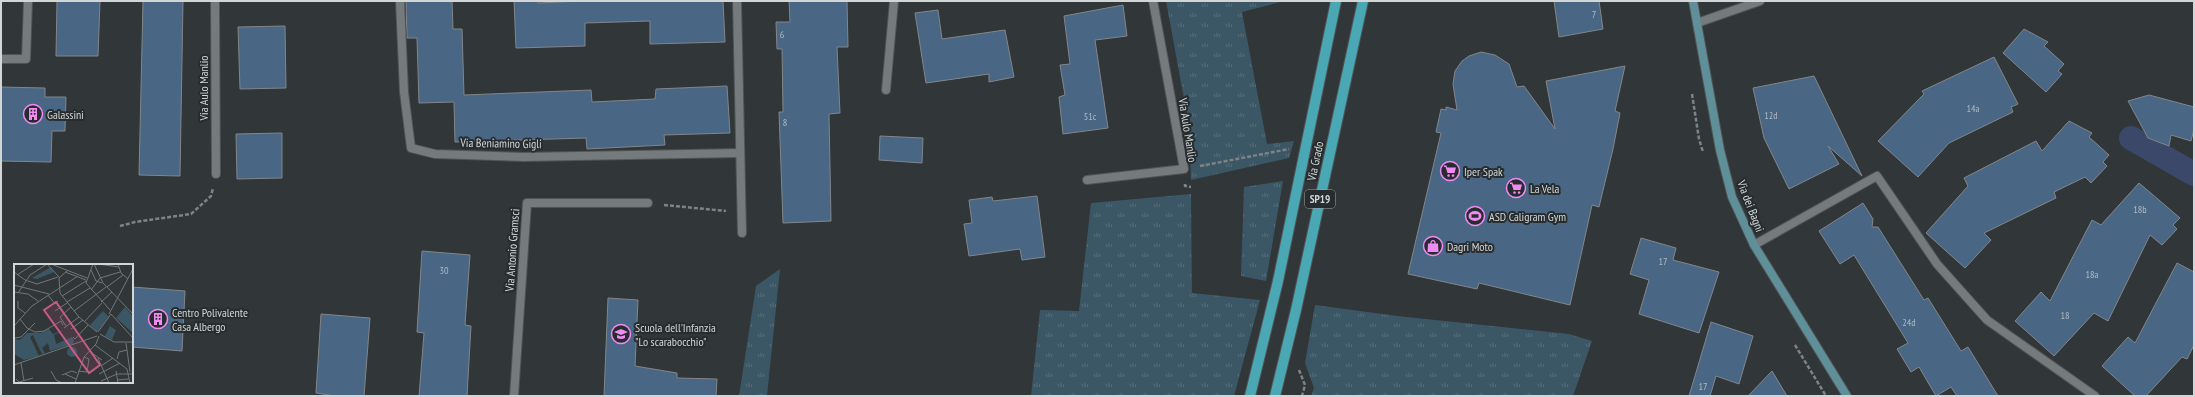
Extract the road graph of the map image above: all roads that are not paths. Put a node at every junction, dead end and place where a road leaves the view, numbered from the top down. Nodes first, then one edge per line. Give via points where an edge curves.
1 (28, 1) edge
2 (215, 1) edge
3 (400, 1) edge
4 (737, 1) edge
5 (894, 1) edge
6 (1153, 1) edge
7 (1336, 1) edge
8 (1363, 1) edge
9 (1693, 1) edge
10 (1760, 1) edge
11 (1697, 23) junction
12 (1, 59) edge
13 (886, 90) dead end
14 (739, 153) junction
15 (216, 174) road end
16 (1087, 180) dead end
17 (648, 203) road end
18 (742, 233) dead end
19 (1754, 245) junction
20 (514, 396) edge
21 (1250, 396) edge
22 (1275, 396) edge
23 (1847, 396) edge
24 (2095, 396) edge

1 - 12 street via 26,59
2 - 15 street, Via Aulo Manlio
3 - 14 street, Via Beniamino Gigli via 404,92 411,148 435,154 524,156
4 - 14 street
5 - 13 street
6 - 16 street, Via Aulo Manlio via 1184,169
7 - 21 main road, Via Grado / SP19 via 1278,281
8 - 22 main road, Via Grado / SP19
9 - 11 street, Via dei Bagni
10 - 11 street
11 - 19 street, Via dei Bagni via 1725,170 1732,196
14 - 18 street
17 - 20 street, Via Antonio Gramsci via 527,203
19 - 23 street, Via dei Bagni
19 - 24 street via 1877,176 1937,264 1987,320

